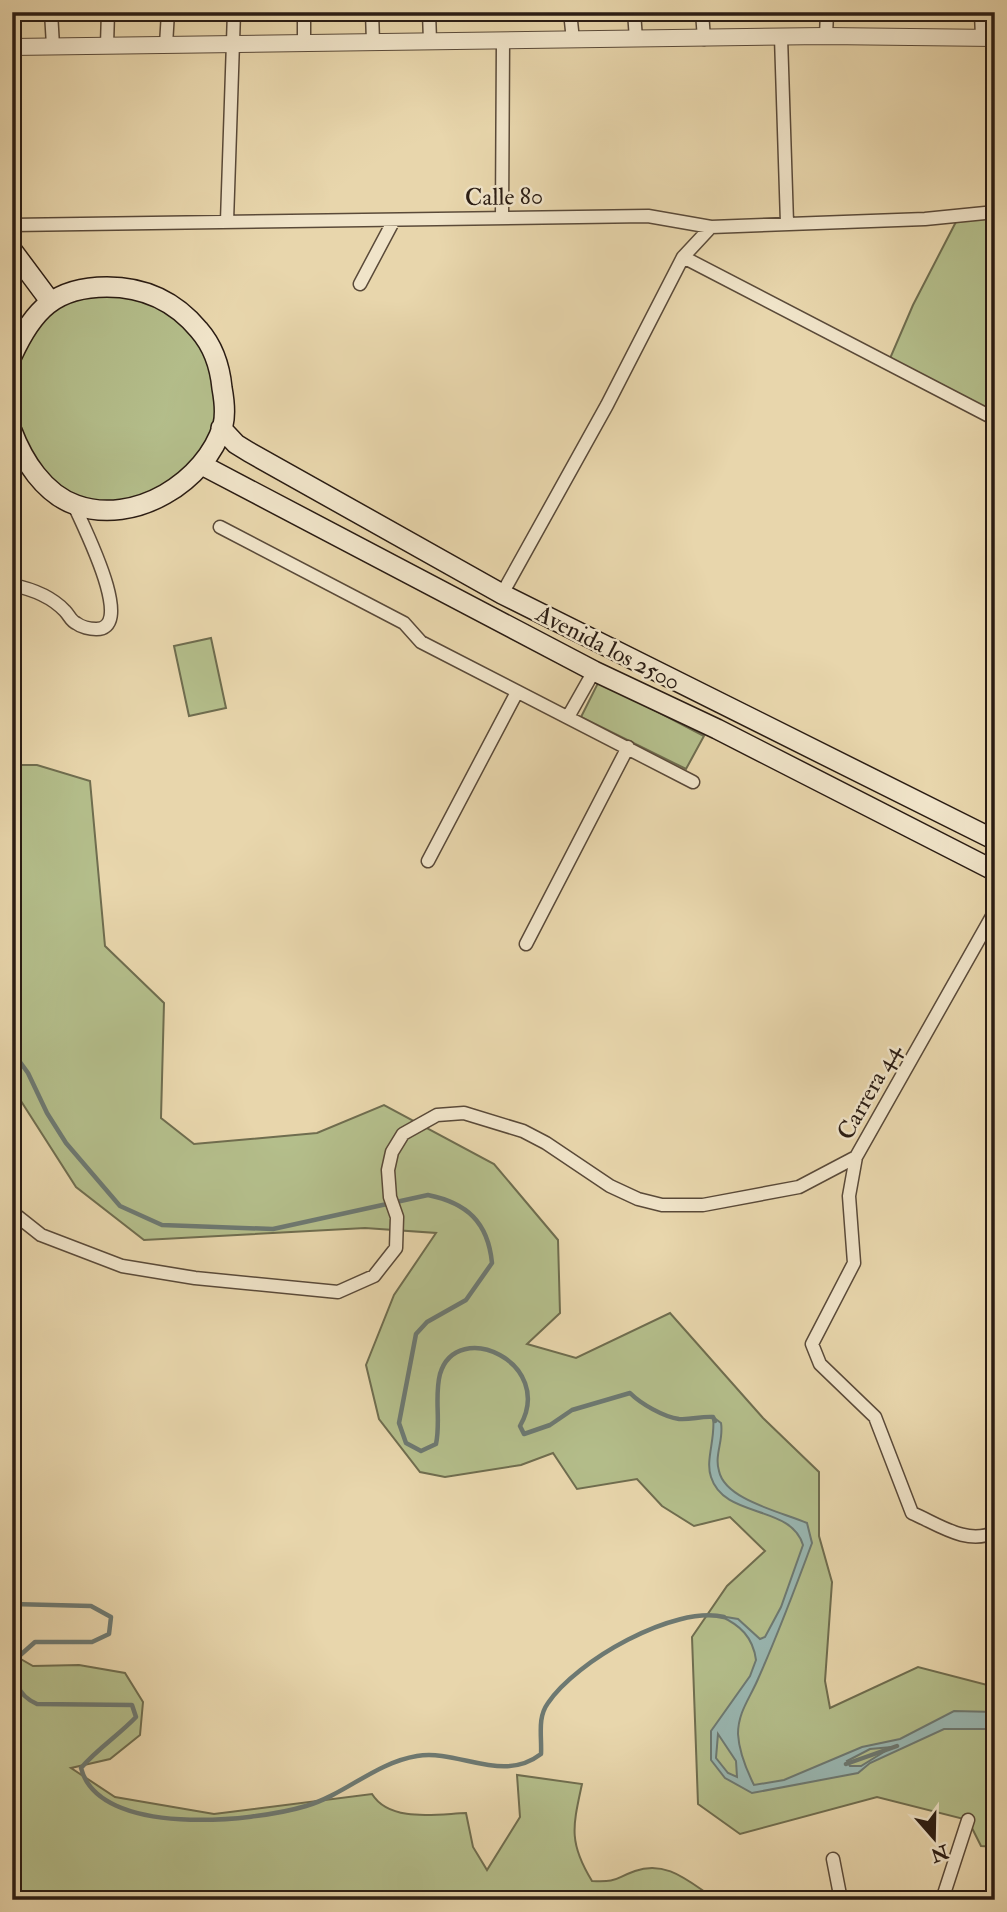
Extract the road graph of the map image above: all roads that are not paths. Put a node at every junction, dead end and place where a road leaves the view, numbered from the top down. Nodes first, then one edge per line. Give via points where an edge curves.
1 (51, 12) edge
2 (108, 12) edge
3 (168, 12) edge
4 (234, 12) edge
5 (304, 12) edge
6 (372, 12) edge
7 (429, 12) edge
8 (570, 12) edge
9 (634, 12) edge
10 (702, 12) edge
11 (827, 12) edge
12 (982, 12) edge
13 (827, 36) junction
14 (781, 37) junction
15 (704, 38) junction
16 (988, 38) edge
17 (636, 39) junction
18 (503, 40) junction
19 (573, 40) junction
20 (430, 41) junction
21 (373, 42) junction
22 (233, 43) junction
23 (304, 43) junction
24 (166, 44) junction
25 (53, 46) junction
26 (107, 46) junction
27 (12, 47) edge
28 (995, 212) edge
29 (502, 218) junction
30 (394, 220) junction
31 (227, 221) junction
32 (787, 223) junction
33 (12, 225) edge
34 (711, 227) junction
35 (12, 250) edge
36 (684, 257) junction
37 (360, 284) dead end
38 (50, 301) junction
39 (15, 342) edge
40 (995, 419) edge
41 (222, 428) junction
42 (12, 431) edge
43 (202, 465) junction
44 (75, 505) junction
45 (220, 527) dead end
46 (12, 585) edge
47 (502, 594) junction
48 (594, 671) junction
49 (517, 692) junction
50 (568, 717) junction
51 (628, 747) junction
52 (693, 782) dead end
53 (995, 840) edge
54 (428, 861) dead end
55 (995, 871) edge
56 (995, 911) edge
57 (526, 944) dead end
58 (856, 1157) junction
59 (12, 1212) edge
60 (995, 1532) edge
61 (968, 1820) dead end
62 (833, 1859) dead end
63 (841, 1900) edge
64 (942, 1900) edge

1 - 25 street
2 - 26 street
3 - 24 street
4 - 22 street
5 - 23 street
6 - 21 street
7 - 20 street
8 - 19 street
9 - 17 street
10 - 15 street
11 - 13 street
12 - 16 street
13 - 14 street
13 - 16 street
14 - 15 street
14 - 32 street
15 - 17 street
17 - 19 street
18 - 19 street
18 - 20 street
18 - 29 street
20 - 21 street
21 - 23 street
22 - 23 street
22 - 24 street
22 - 31 street
24 - 26 street
25 - 26 street
25 - 27 street
28 - 32 street, Calle 80
29 - 30 street, Calle 80
29 - 34 street, Calle 80 via 648,216
30 - 31 street, Calle 80
30 - 37 street
31 - 33 street, Calle 80
32 - 34 street, Calle 80
34 - 36 street
35 - 38 main road
36 - 40 street
36 - 47 street
38 - 39 main road
38 - 41 main road via 62,293 118,287 155,295 186,314 206,338 220,372
41 - 43 main road
41 - 47 main road, Avenida los 2500 via 249,452
42 - 44 main road via 31,469
43 - 44 main road via 151,502 113,510
43 - 48 main road, Avenida los 2500
44 - 46 street via 110,594 111,623 103,629 74,623 48,597
45 - 49 street via 404,623 421,642
47 - 53 main road, Avenida los 2500
48 - 50 street
48 - 55 main road, Avenida los 2500
49 - 50 street
49 - 54 street
50 - 51 street
51 - 52 street
51 - 57 street
56 - 58 street, Carrera 44
58 - 59 street via 799,1187 703,1205 662,1205 610,1186 523,1131 464,1114 437,1115 403,1134 392,1152 388,1170 397,1217 396,1248 386,1264 361,1283 338,1292 121,1266 41,1235
58 - 60 street, Carrera 44 via 849,1196 854,1263 812,1344 820,1364 875,1418 912,1513 966,1537
61 - 64 street
62 - 63 street

